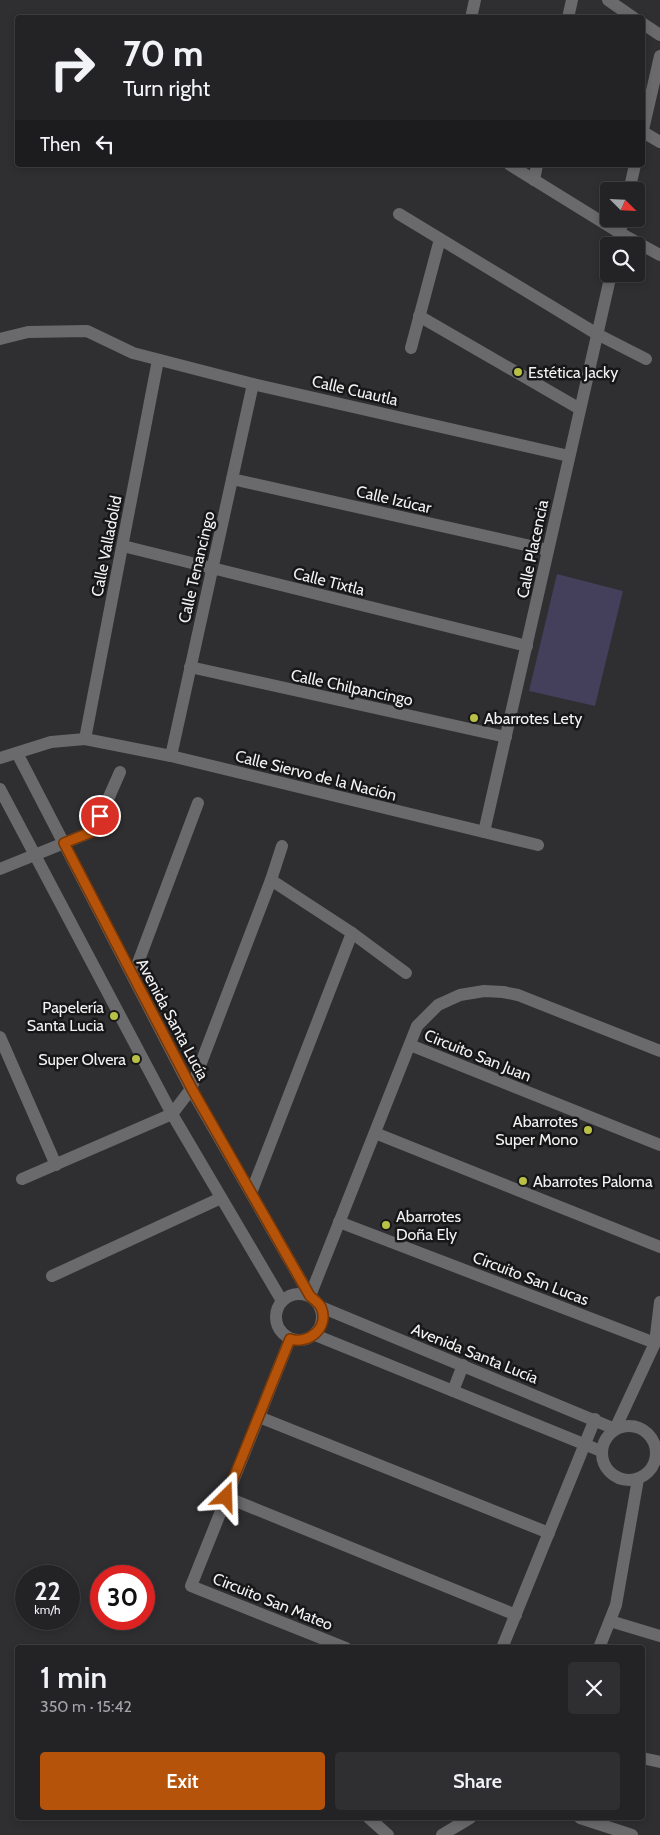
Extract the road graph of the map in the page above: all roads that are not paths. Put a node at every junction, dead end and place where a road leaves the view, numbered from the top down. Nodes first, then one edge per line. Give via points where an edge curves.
1 (475, 0) edge
2 (572, 0) edge
3 (608, 0) edge
4 (472, 15) edge
5 (569, 15) edge
6 (630, 15) edge
7 (645, 25) edge
8 (660, 35) edge
9 (660, 56) edge
10 (645, 124) edge
11 (645, 134) edge
12 (660, 142) edge
13 (513, 167) edge
14 (537, 167) edge
15 (635, 167) edge
16 (534, 180) junction
17 (631, 182) edge
18 (399, 214) dead end
19 (621, 228) edge
20 (620, 233) junction
21 (619, 237) edge
22 (440, 239) junction
23 (660, 255) edge
24 (609, 282) edge
25 (419, 316) junction
26 (597, 334) junction
27 (0, 339) edge
28 (411, 348) dead end
29 (646, 359) dead end
30 (158, 360) junction
31 (253, 384) junction
32 (580, 409) junction
33 (569, 456) junction
34 (232, 479) junction
35 (123, 546) junction
36 (548, 550) junction
37 (212, 569) junction
38 (527, 646) junction
39 (190, 667) junction
40 (506, 737) junction
41 (85, 739) junction
42 (17, 753) junction
43 (171, 756) junction
44 (0, 758) edge
45 (120, 772) dead end
46 (0, 789) edge
47 (198, 803) dead end
48 (484, 832) junction
49 (64, 843) junction
50 (538, 845) dead end
51 (282, 846) dead end
52 (35, 855) junction
53 (0, 869) edge
54 (272, 880) junction
55 (352, 933) junction
56 (406, 973) dead end
57 (133, 976) junction
58 (0, 1037) edge
59 (410, 1045) junction
60 (660, 1051) edge
61 (192, 1089) junction
62 (172, 1114) junction
63 (375, 1133) junction
64 (660, 1146) edge
65 (56, 1164) junction
66 (22, 1179) dead end
67 (251, 1193) junction
68 (221, 1198) junction
69 (339, 1222) junction
70 (660, 1247) edge
71 (52, 1276) dead end
72 (310, 1296) junction
73 (282, 1302) junction
74 (660, 1302) edge
75 (321, 1307) junction
76 (315, 1336) junction
77 (290, 1339) junction
78 (655, 1343) junction
79 (463, 1365) junction
80 (453, 1391) junction
81 (258, 1417) junction
82 (595, 1419) junction
83 (616, 1429) junction
84 (585, 1444) junction
85 (601, 1451) junction
86 (658, 1451) edge
87 (638, 1479) junction
88 (226, 1497) junction
89 (549, 1533) junction
90 (516, 1614) junction
91 (610, 1621) junction
92 (660, 1636) edge
93 (338, 1645) edge
94 (503, 1645) edge
95 (600, 1645) edge
96 (645, 1759) edge
97 (660, 1762) edge
98 (371, 1820) edge
99 (467, 1820) edge
100 (586, 1820) edge
101 (388, 1835) edge
102 (442, 1835) edge
103 (632, 1835) edge

1 - 4 street
2 - 5 street
3 - 6 street
7 - 8 street
9 - 10 street
11 - 12 street
13 - 16 street
14 - 16 street
15 - 17 street
16 - 20 street
18 - 22 street
19 - 20 street
20 - 21 street
20 - 23 street
22 - 25 street
22 - 26 street
24 - 26 street, Calle Placencia
25 - 28 street
25 - 32 street
26 - 29 street
26 - 32 street, Calle Placencia
27 - 30 street, Calle Cuautla via 28,332 87,331 134,354
30 - 31 street, Calle Cuautla
30 - 35 street, Calle Valladolid
31 - 33 street, Calle Cuautla
31 - 34 street, Calle Tenancingo
32 - 33 street, Calle Placencia
33 - 36 street, Calle Placencia
34 - 36 street, Calle Izúcar
34 - 37 street, Calle Tenancingo
35 - 37 street, Calle Tixtla
35 - 41 street, Calle Valladolid
36 - 38 street, Calle Placencia
37 - 38 street, Calle Tixtla
37 - 39 street, Calle Tenancingo
38 - 40 street, Calle Placencia
39 - 40 street, Calle Chilpancingo
39 - 43 street, Calle Tenancingo
40 - 48 street, Calle Placencia
41 - 42 street, Calle Siervo de la Nación via 52,742
41 - 43 street, Calle Siervo de la Nación
42 - 44 street, Calle Siervo de la Nación
42 - 49 street, Avenida Santa Lucía
43 - 48 street, Calle Siervo de la Nación
45 - 49 street via 94,831
46 - 52 street
47 - 57 street
48 - 50 street, Calle Siervo de la Nación
49 - 52 street
49 - 57 street, Avenida Santa Lucía
51 - 54 street
52 - 53 street
52 - 62 street
54 - 55 street
54 - 61 street
55 - 56 street
55 - 67 street
57 - 61 street, Avenida Santa Lucía
58 - 65 street
59 - 60 street, Circuito San Juan via 417,1026 438,1005 460,995 484,990 518,995
59 - 63 street
59 - 64 street, Circuito San Juan
61 - 62 street
61 - 67 street, Avenida Santa Lucía
62 - 65 street
62 - 68 street
63 - 69 street
63 - 70 street
65 - 66 street
67 - 72 street, Avenida Santa Lucía
68 - 71 street
68 - 73 street
69 - 72 street
69 - 78 street, Circuito San Lucas
72 - 73 street via 299,1293
72 - 75 street
73 - 77 street via 276,1311 276,1323
74 - 78 street
75 - 76 street via 323,1322
75 - 79 street, Avenida Santa Lucía
76 - 77 street via 303,1341
76 - 80 street
77 - 81 street, Circuito San Mateo
78 - 83 street
79 - 80 street
79 - 82 street, Avenida Santa Lucía
80 - 84 street
81 - 88 street, Circuito San Mateo
81 - 89 street
82 - 83 street, Avenida Santa Lucía
82 - 84 street
83 - 85 street via 608,1434
83 - 86 street via 625,1425 642,1429 650,1435
84 - 85 street
84 - 89 street
85 - 87 street via 602,1461 612,1475 620,1479
86 - 87 street via 652,1468
87 - 91 street via 616,1605
88 - 90 street
88 - 93 street, Circuito San Mateo via 191,1586
89 - 90 street
90 - 94 street
91 - 92 street
91 - 95 street
96 - 97 street
98 - 101 street
99 - 102 street
100 - 103 street

